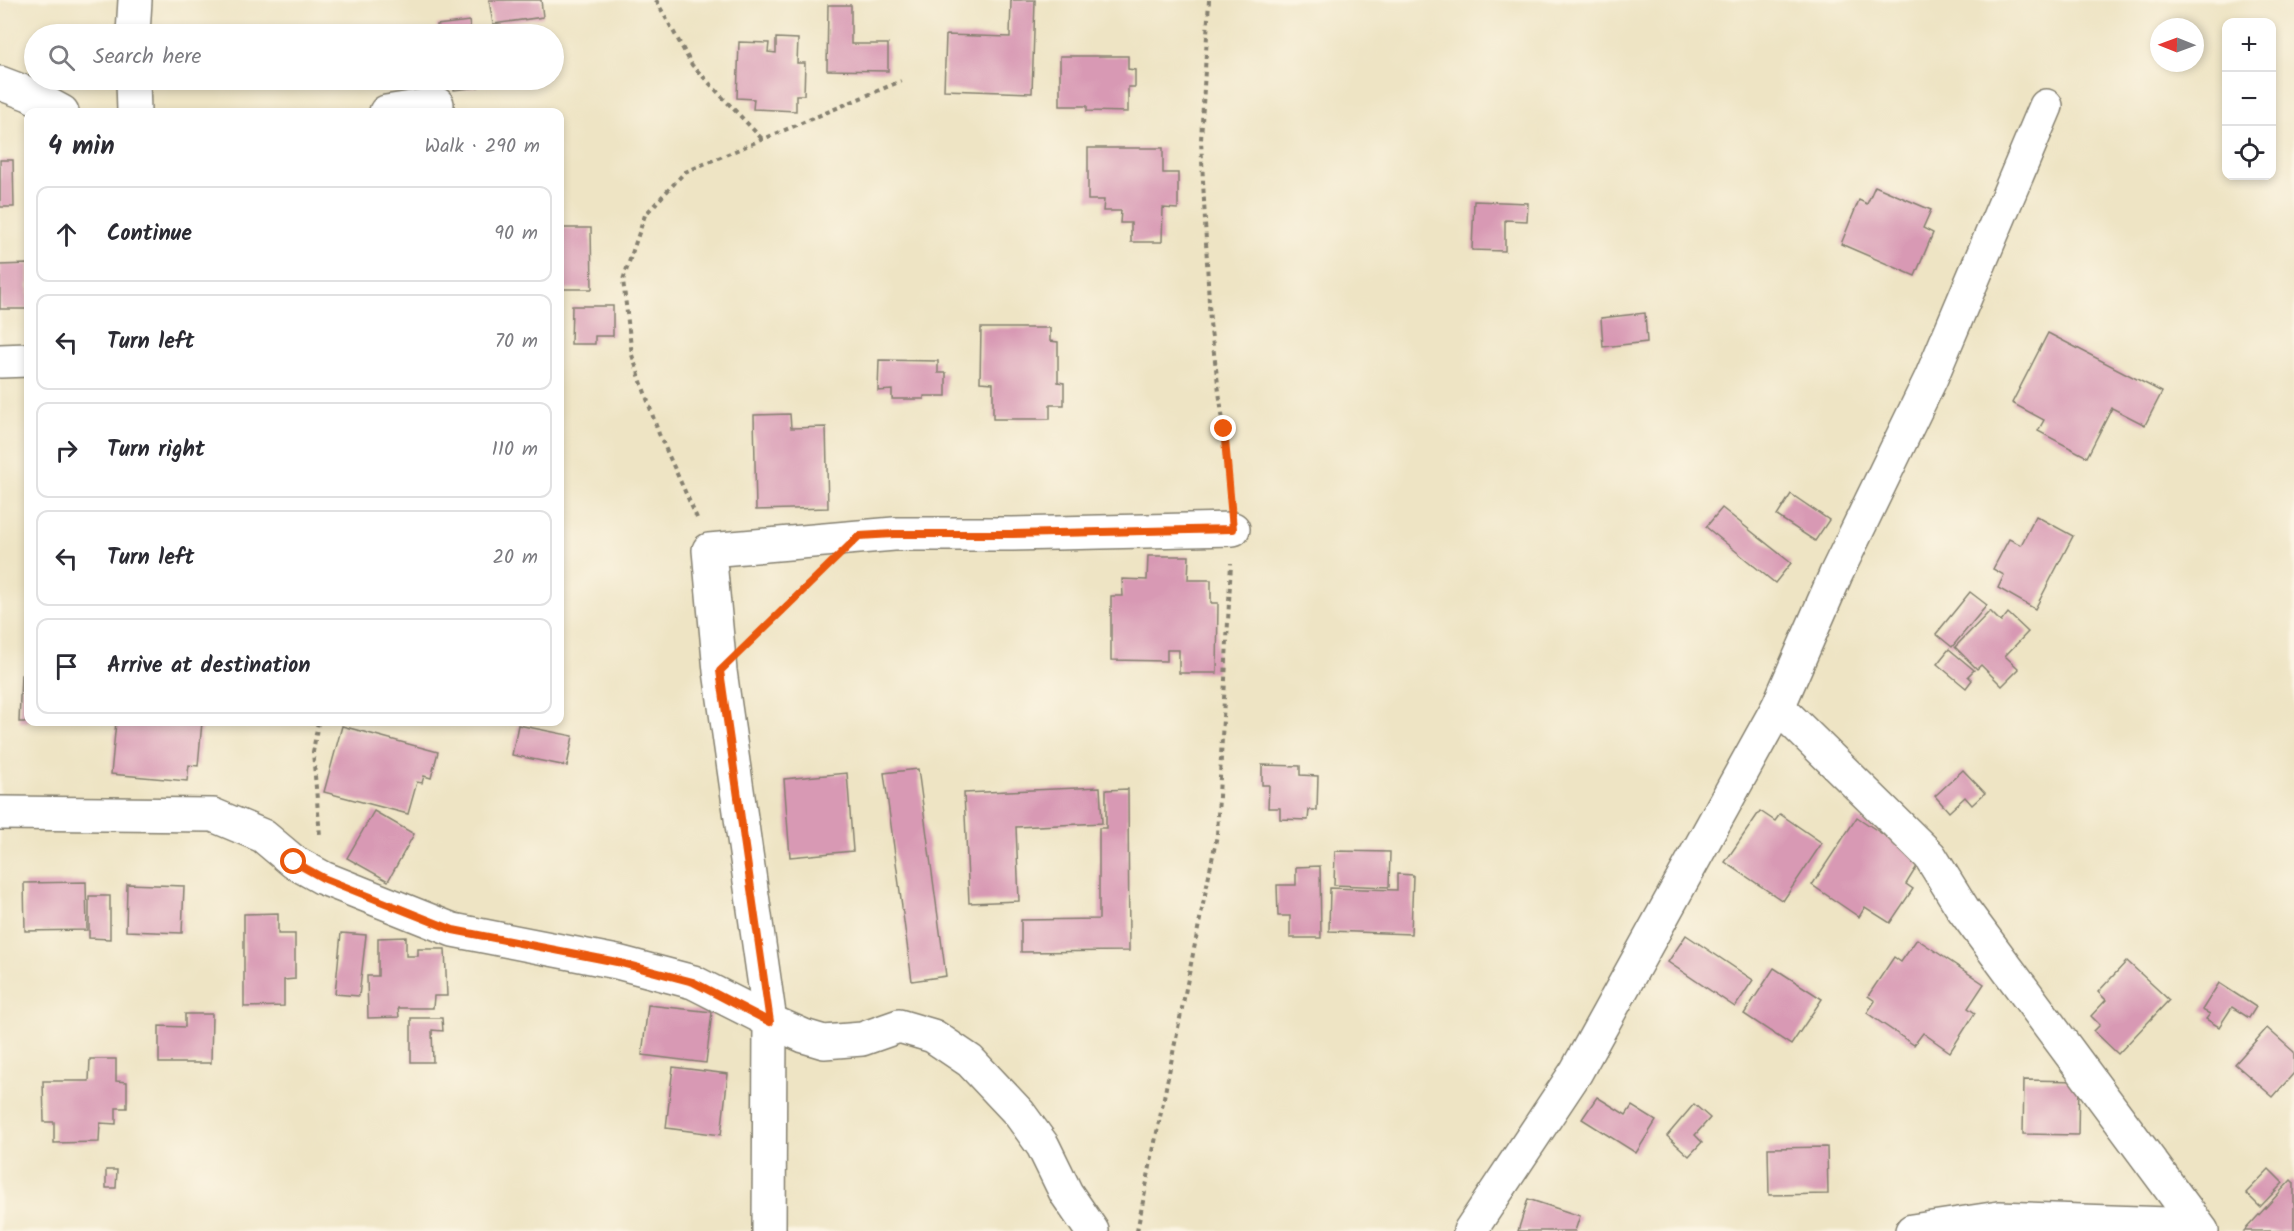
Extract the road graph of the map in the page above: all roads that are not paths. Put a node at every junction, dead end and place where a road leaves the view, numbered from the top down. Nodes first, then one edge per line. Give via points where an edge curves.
1 (135, 0) edge
2 (134, 24) edge
3 (0, 83) edge
4 (134, 90) edge
5 (437, 104) dead end
6 (2046, 106) dead end
7 (55, 108) edge
8 (134, 108) edge
9 (412, 108) edge
10 (24, 360) edge
11 (0, 361) edge
12 (1233, 529) road end
13 (1778, 707) junction
14 (0, 813) edge
15 (770, 1022) junction
16 (2185, 1228) edge
17 (769, 1231) edge
18 (1092, 1231) edge
19 (1470, 1231) edge
20 (1912, 1231) edge

1 - 2 street
3 - 7 street
4 - 8 street
5 - 9 street
6 - 13 street via 1931,378 1836,574
10 - 11 street
12 - 15 street via 894,534 709,550 720,671
13 - 16 street via 1930,856
13 - 19 street via 1576,1072
14 - 15 street via 213,814 263,836 294,862 323,878 453,930 617,962 693,982
15 - 17 street
15 - 18 street via 824,1042 862,1039 899,1026 933,1036 970,1061 1019,1113 1043,1146 1066,1193
16 - 20 street via 1999,1218

